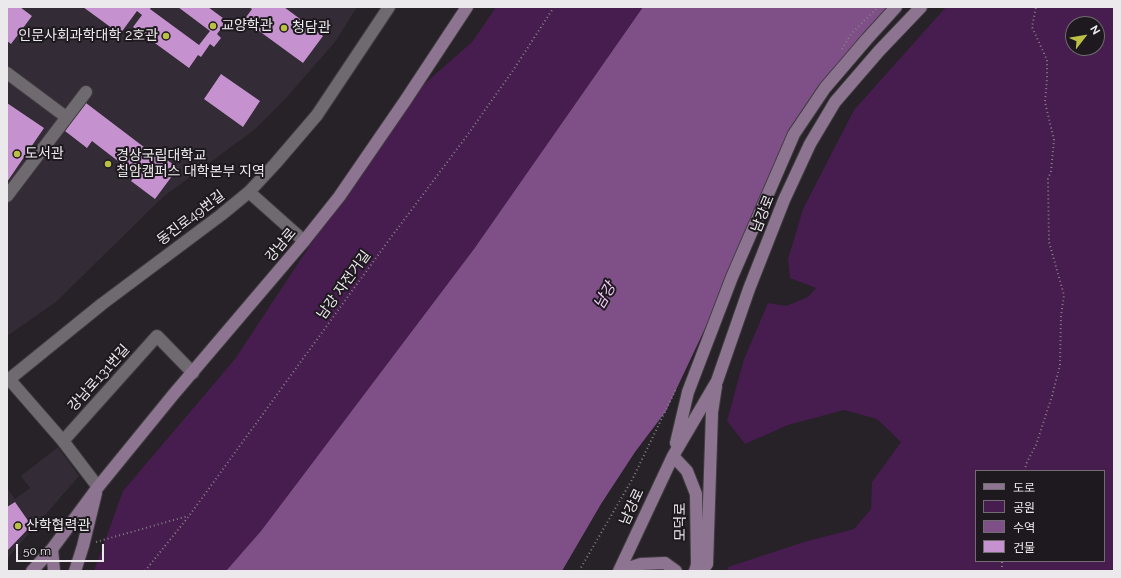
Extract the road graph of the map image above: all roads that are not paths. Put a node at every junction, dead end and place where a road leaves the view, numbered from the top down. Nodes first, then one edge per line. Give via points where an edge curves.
1 (389, 7) edge
2 (467, 7) edge
3 (896, 7) edge
4 (921, 7) edge
5 (7, 73) edge
6 (86, 92) dead end
7 (66, 117) junction
8 (249, 192) junction
9 (7, 196) edge
10 (304, 241) junction
11 (193, 373) junction
12 (8, 380) edge
13 (716, 381) junction
14 (63, 441) junction
15 (673, 456) junction
16 (98, 488) junction
17 (52, 549) junction
18 (41, 566) edge
19 (32, 571) edge
20 (54, 571) edge
21 (75, 571) edge
22 (619, 571) edge
23 (676, 571) edge
24 (695, 571) edge
25 (702, 571) edge

1 - 8 street, 동진로49번길 via 317,115
2 - 10 street, 강남로 via 339,197
3 - 15 street, 남강로 via 825,88 794,134 732,277 688,392
4 - 13 street, 남강로 via 835,102 810,144 784,200
5 - 7 street
6 - 7 street
7 - 9 street
8 - 10 street
8 - 12 street, 동진로49번길 via 102,304
10 - 11 street, 강남로
11 - 14 street, 강남로131번길 via 157,336
11 - 16 street, 강남로
12 - 14 street
13 - 15 street, 남강로
13 - 25 street via 712,412 707,564
14 - 16 street
15 - 22 street, 남강로
15 - 24 street, 모덕로 via 687,471 696,494
16 - 17 street, 강남로
16 - 21 street, 강남로
17 - 18 street, 강남로
17 - 20 street
18 - 19 street, 강남로
22 - 23 street via 642,564 665,563

